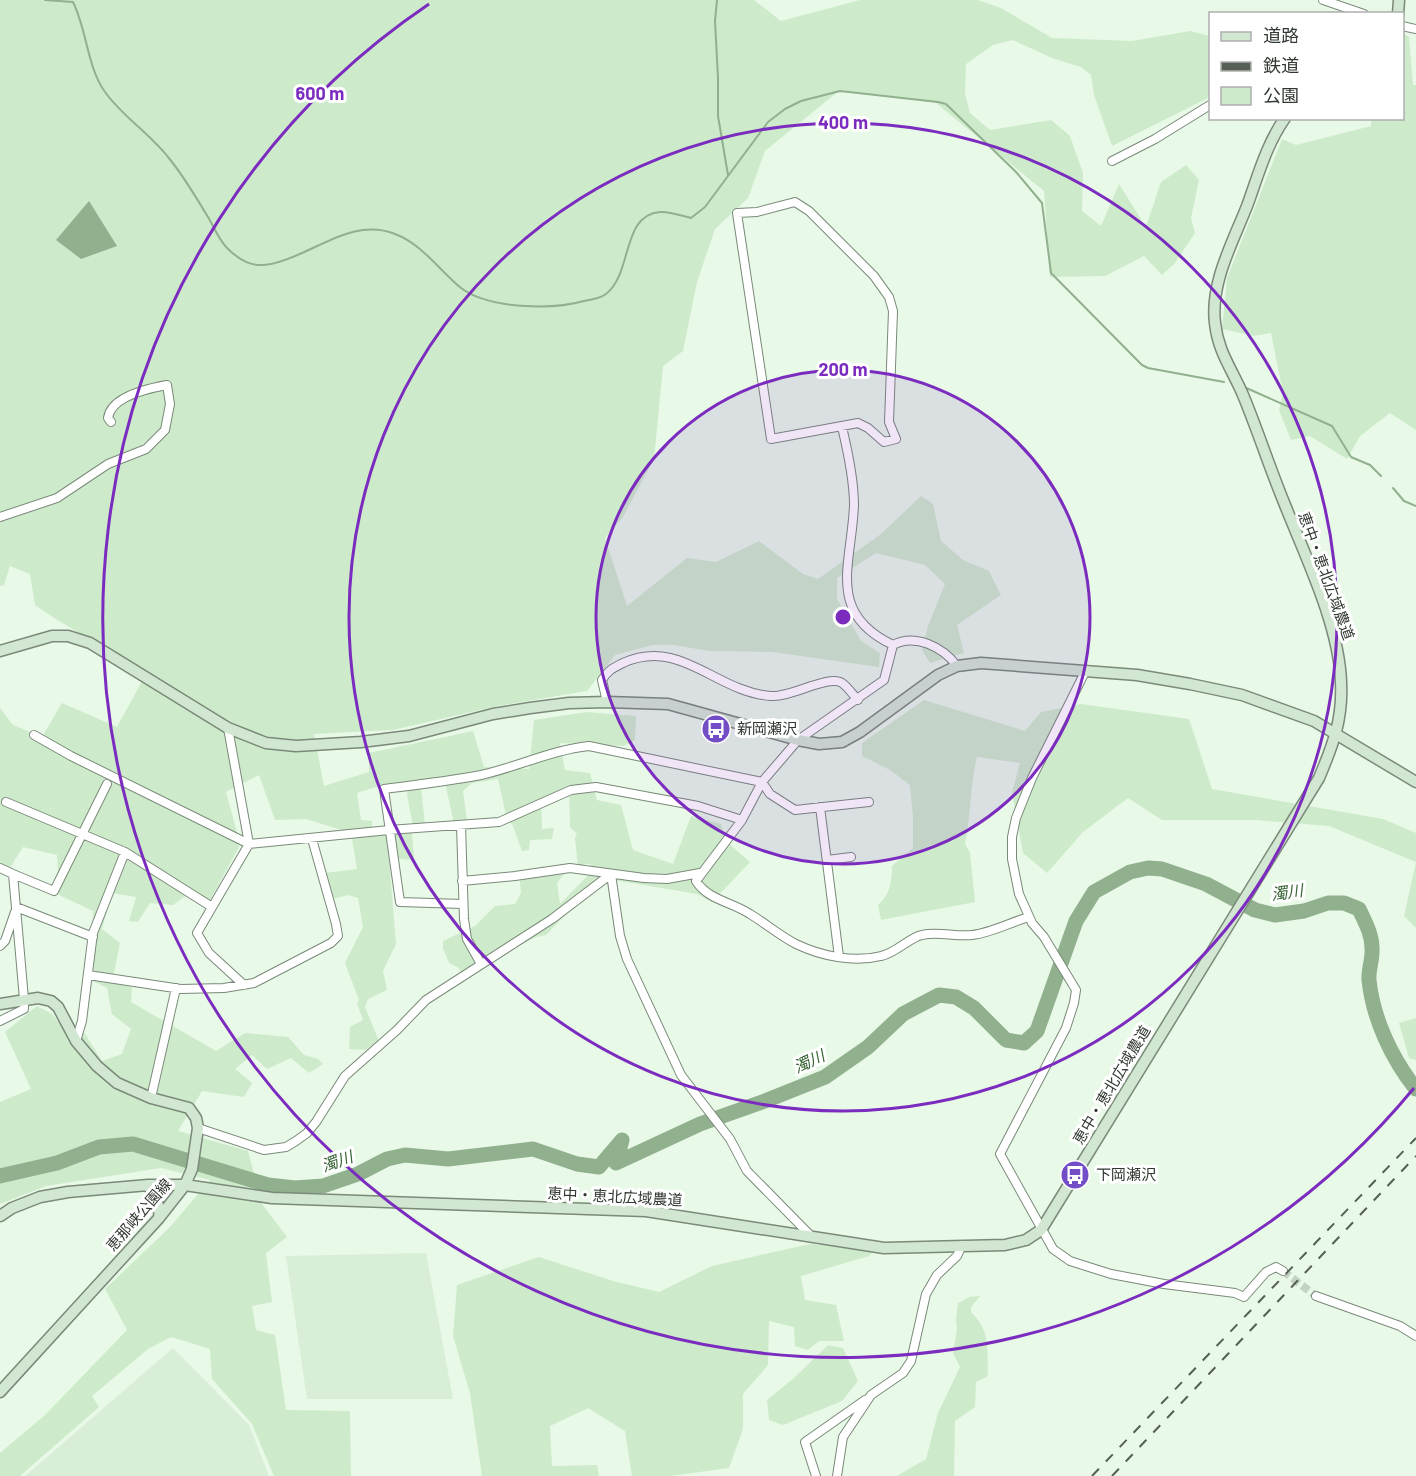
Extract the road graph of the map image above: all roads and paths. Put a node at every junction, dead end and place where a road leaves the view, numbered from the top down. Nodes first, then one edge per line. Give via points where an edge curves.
1 (1323, 0) edge
2 (1358, 12) edge
3 (1209, 106) edge
4 (1284, 120) edge
5 (1112, 161) dead end
6 (111, 422) dead end
7 (843, 427) junction
8 (0, 517) edge
9 (893, 645) junction
10 (0, 651) edge
11 (957, 666) junction
12 (1086, 670) junction
13 (858, 700) junction
14 (606, 702) junction
15 (228, 728) junction
16 (1337, 734) junction
17 (34, 735) dead end
18 (798, 740) junction
19 (762, 782) junction
20 (1416, 783) edge
21 (107, 784) dead end
22 (6, 802) dead end
23 (869, 802) dead end
24 (820, 807) junction
25 (742, 820) junction
26 (461, 825) junction
27 (389, 830) junction
28 (81, 834) junction
29 (312, 838) junction
30 (249, 844) junction
31 (125, 852) junction
32 (851, 857) dead end
33 (826, 860) junction
34 (0, 868) edge
35 (700, 873) junction
36 (13, 874) junction
37 (610, 874) junction
38 (462, 881) junction
39 (463, 904) junction
40 (16, 907) junction
41 (212, 907) junction
42 (1029, 916) junction
43 (93, 937) junction
44 (0, 946) edge
45 (839, 957) junction
46 (481, 964) junction
47 (88, 975) junction
48 (244, 985) junction
49 (176, 988) junction
50 (24, 999) junction
51 (0, 1004) edge
52 (0, 1022) edge
53 (76, 1041) junction
54 (151, 1098) junction
55 (198, 1128) junction
56 (148, 1185) junction
57 (184, 1185) junction
58 (0, 1216) edge
59 (159, 1218) junction
60 (1041, 1230) junction
61 (813, 1238) junction
62 (962, 1245) junction
63 (1283, 1271) dead end
64 (1316, 1296) tunnel mouth
65 (1416, 1336) edge
66 (0, 1392) edge
67 (871, 1395) junction
68 (816, 1476) edge
69 (837, 1476) edge

1 - 2 street
3 - 5 street
4 - 16 street, 恵中・恵北広域農道 via 1262,161 1222,271 1215,322 1219,348 1242,393 1335,639 1341,681
6 - 8 street via 108,418 112,409 134,392 167,385 169,418 155,442 108,464 57,498
7 - 7 street via 858,423 884,442 897,439 889,422 893,311 889,297 863,264 795,202 737,213 771,439
7 - 9 street via 854,502 846,568 849,599 867,629
9 - 11 street via 911,639 949,654
9 - 13 street via 884,680
10 - 15 street via 52,636 90,643
11 - 12 street via 981,663
11 - 18 street via 842,742 819,744
12 - 16 street via 1242,695 1314,721
12 - 42 street via 1016,818 1012,859 1019,894
13 - 14 street via 835,680 788,695 752,693 733,688 687,663 658,655 632,659 608,670 603,680
13 - 18 street
14 - 15 street via 493,714 409,736 361,742 296,746 266,743
14 - 18 street via 668,704
15 - 30 street
16 - 20 street
16 - 60 street, 恵中・恵北広域農道 via 1319,778
17 - 30 street
18 - 19 street
19 - 24 street via 770,794 795,810
19 - 25 street
19 - 27 street via 589,746 569,748 481,775 384,789
21 - 28 street
22 - 28 street
23 - 24 street
24 - 33 street
25 - 26 street via 698,806 596,787 571,790 499,822
25 - 35 street
26 - 27 street
26 - 38 street
27 - 29 street
27 - 39 street via 400,902
28 - 31 street
28 - 36 street via 54,891
29 - 30 street
29 - 48 street via 338,936 264,978
30 - 41 street
31 - 41 street
31 - 43 street
32 - 33 street
33 - 45 street
34 - 36 street
35 - 37 street via 667,879
35 - 45 street via 696,880 699,886 716,898 748,912 795,944
36 - 40 street
37 - 38 street via 570,868
37 - 46 street via 552,919
37 - 61 street via 627,959 681,1075 730,1139 747,1171
38 - 39 street
39 - 46 street via 467,939
40 - 43 street
40 - 44 street
40 - 50 street
41 - 48 street via 197,933 209,953
42 - 45 street via 974,935 919,935 883,956
42 - 60 street via 1076,990 1066,1028 1000,1154
43 - 47 street
46 - 55 street via 426,1000 345,1076 307,1133 286,1147 264,1150
47 - 49 street
47 - 53 street
48 - 49 street
49 - 54 street
50 - 51 street
50 - 52 street via 24,1009
50 - 53 street via 51,1001
53 - 54 street via 117,1083
54 - 55 street via 189,1108
55 - 57 street, 恵那峡公園線 via 192,1169
56 - 57 street, 恵中・恵北広域農道
56 - 58 street, 恵中・恵北広域農道 via 40,1197
56 - 59 street via 158,1202
57 - 59 street, 恵那峡公園線
57 - 61 street, 恵中・恵北広域農道 via 272,1198 646,1211
59 - 66 street, 恵那峡公園線
60 - 62 street, 恵中・恵北広域農道 via 1026,1240 1005,1245
60 - 63 street via 1053,1249 1070,1261 1164,1284 1244,1297 1266,1272 1276,1267
61 - 62 street, 恵中・恵北広域農道 via 884,1248
62 - 67 street via 926,1294 911,1361 903,1373
64 - 65 street via 1400,1326
67 - 68 street via 806,1442
67 - 69 street via 843,1437

